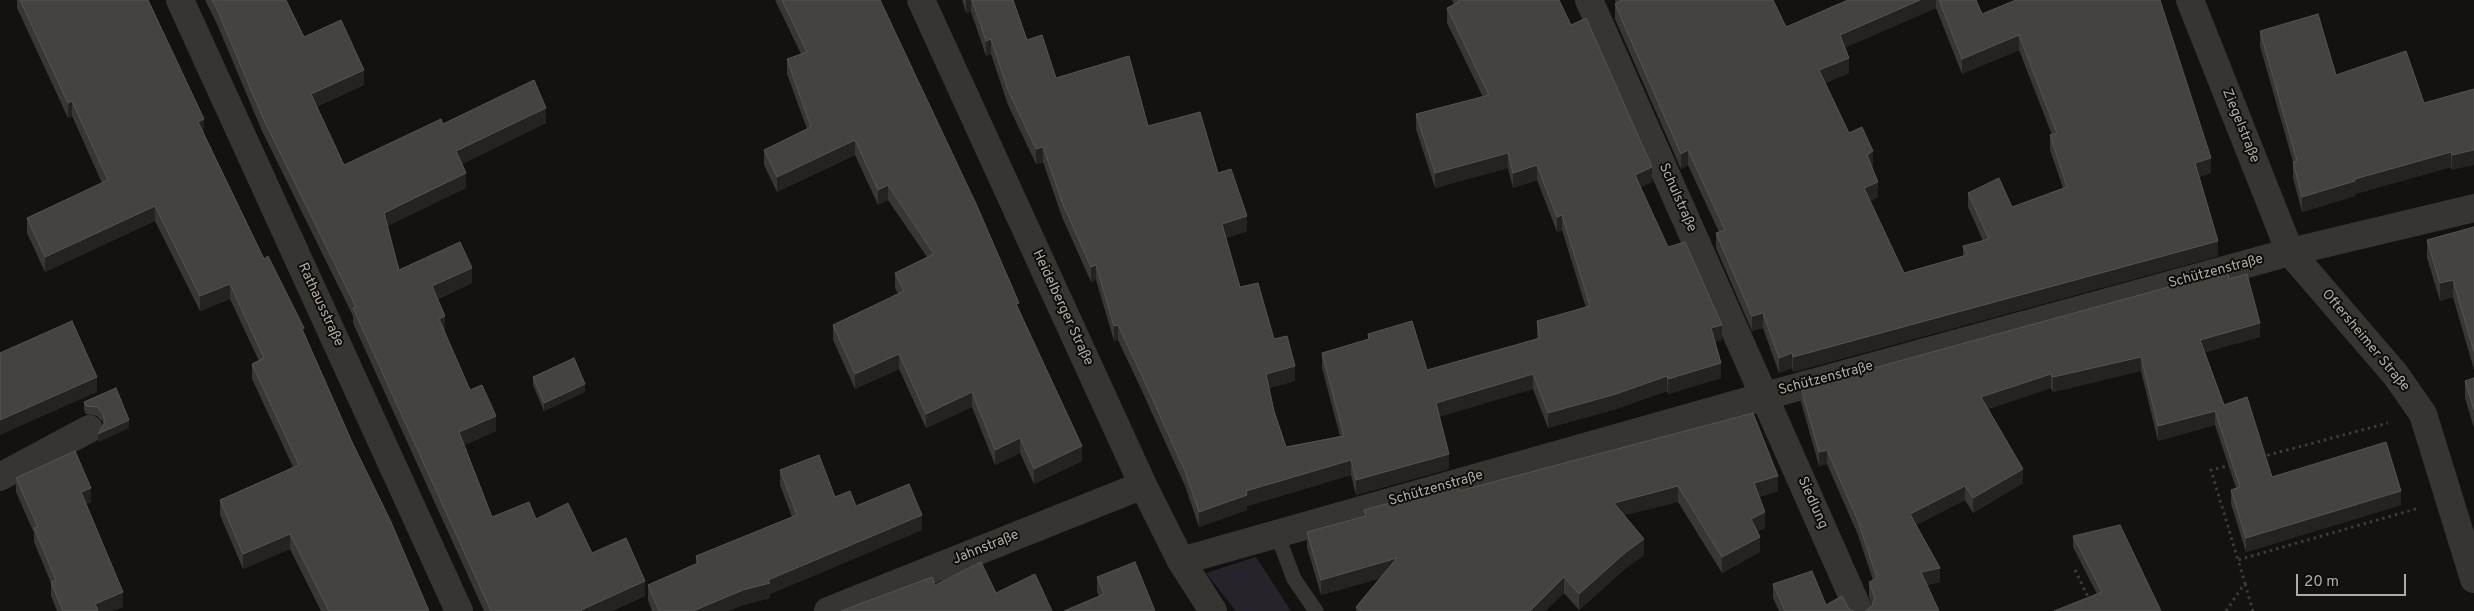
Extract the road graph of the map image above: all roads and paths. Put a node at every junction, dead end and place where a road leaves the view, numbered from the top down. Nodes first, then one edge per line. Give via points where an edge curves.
1 (180, 0) edge
2 (921, 0) edge
3 (1590, 0) edge
4 (2190, 0) edge
5 (2474, 208) edge
6 (2290, 252) junction
7 (1765, 396) junction
8 (2423, 414) junction
9 (89, 429) dead end
10 (2259, 458) edge
11 (2240, 463) edge
12 (0, 477) edge
13 (1143, 485) junction
14 (2448, 500) junction
15 (1277, 534) junction
16 (2238, 560) junction
17 (1181, 561) junction
18 (2075, 570) dead end
19 (2474, 579) edge
20 (2245, 583) junction
21 (2091, 603) edge
22 (459, 611) edge
23 (828, 611) edge
24 (1213, 611) edge
25 (1316, 611) edge
26 (1859, 611) edge
27 (2226, 611) edge
28 (2253, 611) edge

1 - 22 street, Rathausstraße
2 - 13 street, Heidelberger Straße
3 - 7 street, Schulstraße
4 - 6 street, Ziegelstraße
5 - 6 street, Schützenstraße
6 - 7 street, Schützenstraße
6 - 8 street, Oftersheimer Straße via 2395,374
7 - 15 street, Schützenstraße
7 - 26 street, Siedlung
8 - 10 path
8 - 14 street, Oftersheimer Straße
9 - 12 street
11 - 16 path via 2211,470
13 - 17 street, Heidelberger Straße
13 - 23 street, Jahnstraße
14 - 16 path
14 - 19 street, Oftersheimer Straße
15 - 17 street, Schützenstraße
15 - 25 lane via 1294,579
16 - 20 path
17 - 24 street, Heidelberger Straße
18 - 21 path
20 - 27 path
20 - 28 path

